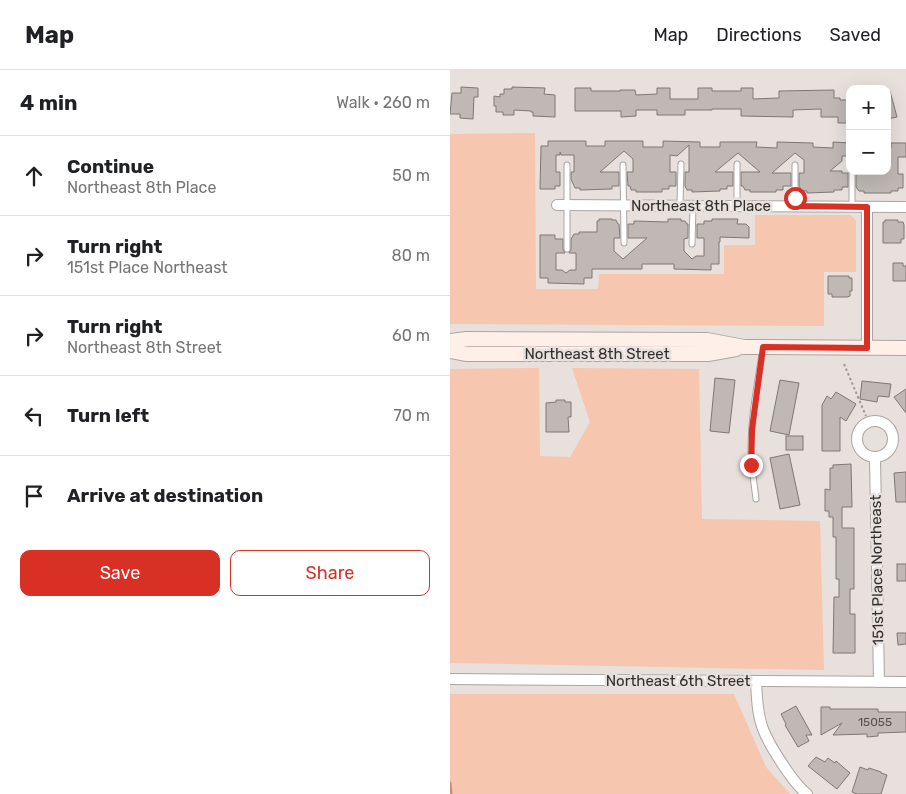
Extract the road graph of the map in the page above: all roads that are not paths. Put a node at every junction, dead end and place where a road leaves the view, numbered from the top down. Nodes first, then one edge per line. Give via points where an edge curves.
1 (681, 164) dead end
2 (737, 164) dead end
3 (568, 165) dead end
4 (623, 165) dead end
5 (795, 165) dead end
6 (852, 175) edge
7 (562, 205) junction
8 (624, 205) junction
9 (680, 206) junction
10 (693, 206) junction
11 (737, 206) junction
12 (795, 206) junction
13 (852, 207) junction
14 (867, 207) junction
15 (906, 207) edge
16 (624, 243) dead end
17 (692, 244) dead end
18 (567, 249) dead end
19 (450, 341) edge
20 (744, 347) junction
21 (763, 347) junction
22 (867, 348) junction
23 (906, 348) edge
24 (450, 351) edge
25 (875, 458) dead end
26 (756, 499) dead end
27 (450, 680) edge
28 (756, 682) junction
29 (879, 682) junction
30 (906, 682) edge
31 (807, 794) edge

1 - 9 lane
2 - 11 lane
3 - 7 lane
4 - 8 lane
5 - 12 lane
6 - 13 lane
7 - 8 street, Northeast 8th Place
7 - 18 lane
8 - 9 street, Northeast 8th Place
8 - 16 lane
9 - 10 street, Northeast 8th Place
10 - 11 street, Northeast 8th Place
10 - 17 lane
11 - 12 street, Northeast 8th Place
12 - 13 street, Northeast 8th Place
13 - 14 street, Northeast 8th Place
14 - 15 street, Northeast 8th Place
14 - 22 street
19 - 20 main road, Northeast 8th Street via 707,340
20 - 21 main road, Northeast 8th Street
20 - 24 main road, Northeast 8th Street via 708,354 467,354
21 - 22 main road, Northeast 8th Street
21 - 26 lane via 751,448
22 - 23 main road, Northeast 8th Street
25 - 29 street, 151st Place Northeast
27 - 28 street, Northeast 6th Street
28 - 29 street, Northeast 6th Street
28 - 31 street via 762,728 799,788
29 - 30 street, Northeast 6th Street

